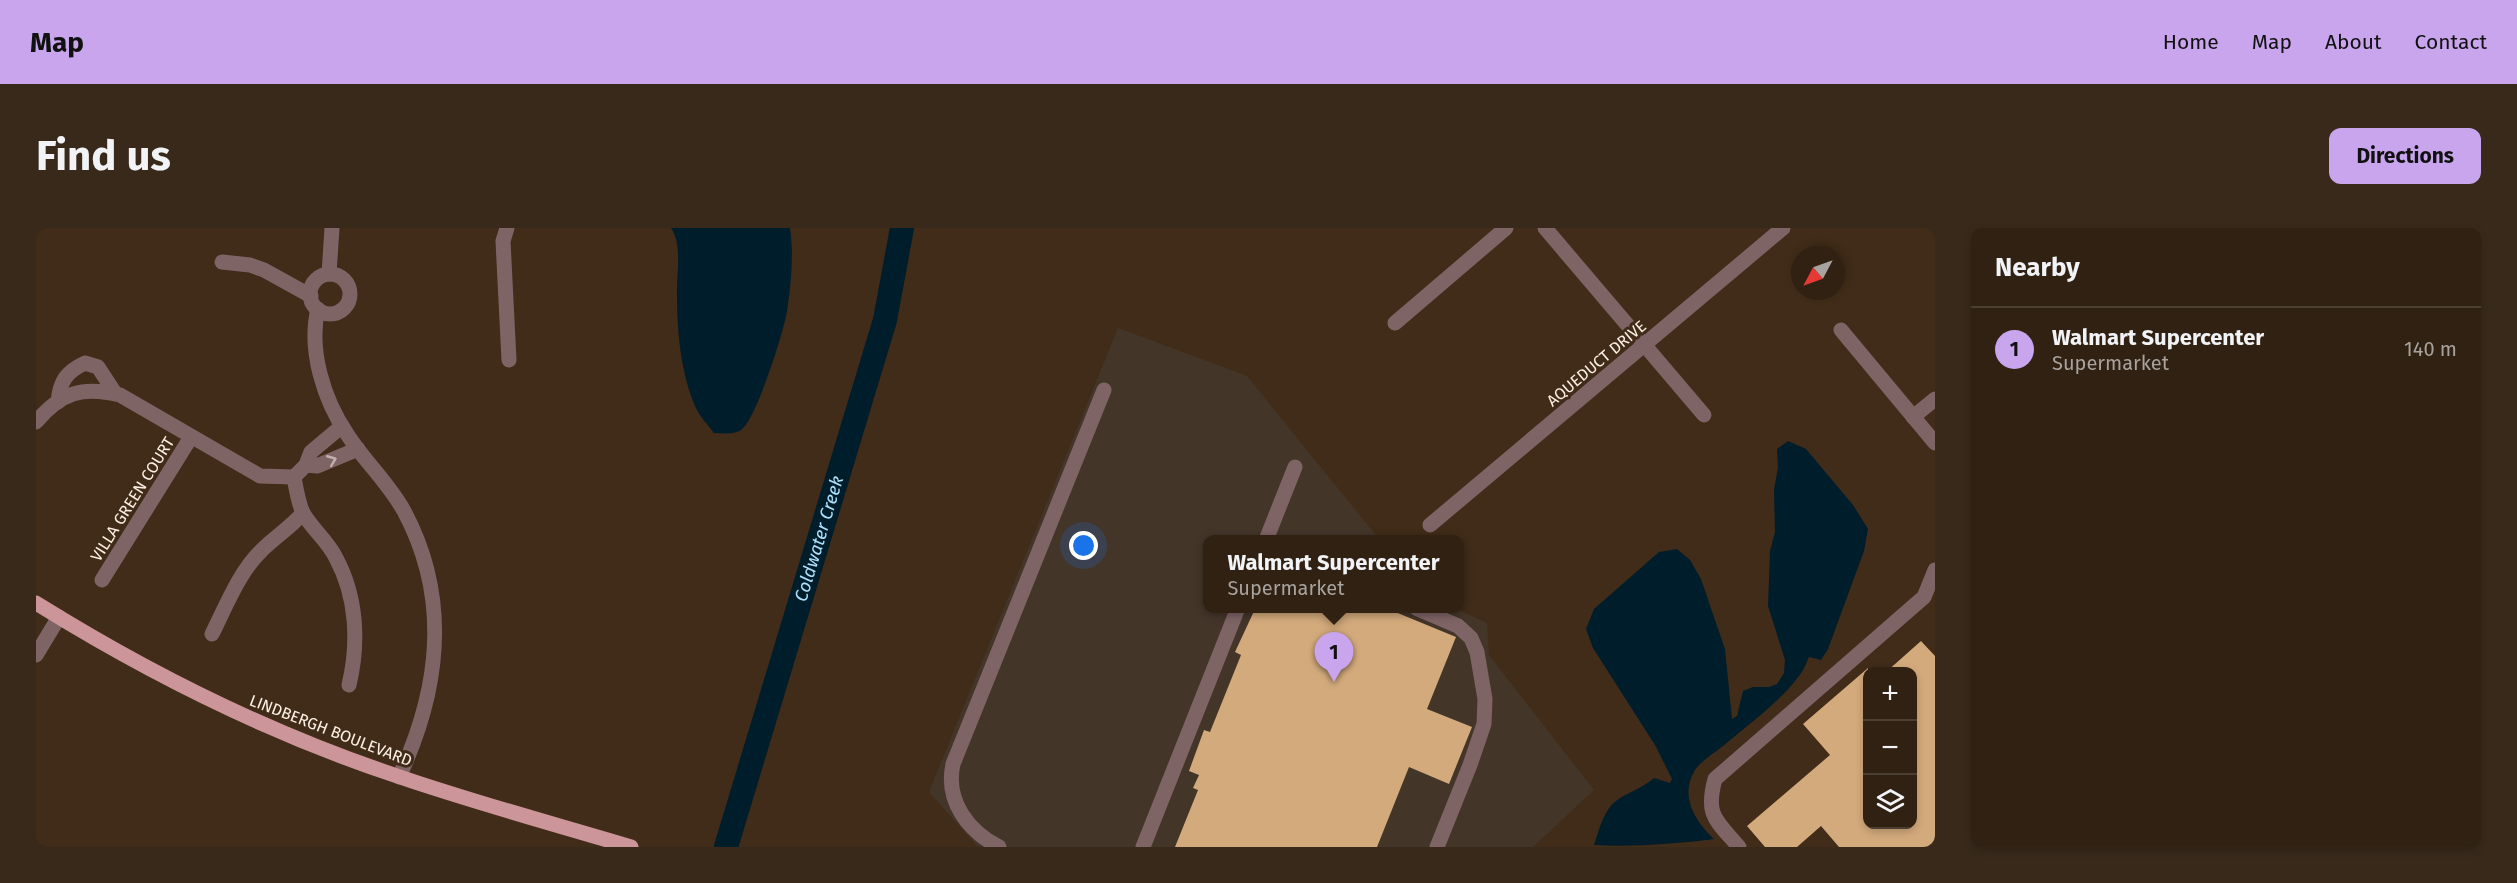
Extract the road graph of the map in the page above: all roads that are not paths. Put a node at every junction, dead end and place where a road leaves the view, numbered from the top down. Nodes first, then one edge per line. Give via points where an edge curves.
1 (332, 228) edge
2 (507, 228) edge
3 (1506, 228) edge
4 (1545, 228) edge
5 (1783, 228) edge
6 (222, 262) dead end
7 (329, 274) junction
8 (314, 302) junction
9 (1395, 323) dead end
10 (1842, 330) dead end
11 (1645, 345) junction
12 (509, 360) dead end
13 (1104, 390) dead end
14 (115, 393) junction
15 (1935, 399) edge
16 (58, 402) junction
17 (1704, 415) dead end
18 (1913, 417) junction
19 (36, 422) edge
20 (342, 426) junction
21 (191, 437) junction
22 (1935, 443) edge
23 (358, 449) junction
24 (306, 465) junction
25 (1295, 467) dead end
26 (294, 477) junction
27 (303, 513) junction
28 (1430, 525) dead end
29 (1268, 535) edge
30 (1935, 570) edge
31 (102, 580) dead end
32 (36, 603) edge
33 (1236, 613) edge
34 (1426, 613) edge
35 (59, 617) junction
36 (212, 634) dead end
37 (36, 655) edge
38 (349, 685) dead end
39 (399, 777) junction
40 (631, 847) edge
41 (999, 847) edge
42 (1143, 847) edge
43 (1437, 847) edge
44 (1739, 847) edge

1 - 7 street
2 - 12 street via 503,241
3 - 9 street
4 - 11 street
5 - 11 street, AQUEDUCT DRIVE
6 - 8 street via 264,270
7 - 8 street via 315,281
7 - 8 street via 343,279 350,300 340,312 332,314
8 - 20 street via 313,329 320,372
10 - 18 street
11 - 17 street
11 - 28 street, AQUEDUCT DRIVE
13 - 41 street via 951,770 952,792 963,818 984,839
14 - 16 street via 88,389
14 - 16 street via 98,367 85,363 71,369 62,382
14 - 21 street
15 - 18 street
16 - 19 street
18 - 22 street
20 - 23 street
20 - 24 street via 310,452
21 - 26 street via 260,476
21 - 31 street, VILLA GREEN COURT
24 -> 23 street via 317,466
23 - 39 street via 403,510 420,545 434,605 432,676 417,732
24 - 26 street
25 - 29 street
26 - 27 street
27 - 36 street via 251,563
27 - 38 street via 336,558 348,586 356,618
30 - 44 street via 1924,597 1715,779 1710,799 1714,817
32 - 35 main road, LINDBERGH BOULEVARD
33 - 42 street
34 - 43 street via 1458,626 1471,638 1485,699 1484,724
35 - 37 street
35 - 39 main road, LINDBERGH BOULEVARD via 237,712
39 - 40 main road, LINDBERGH BOULEVARD

